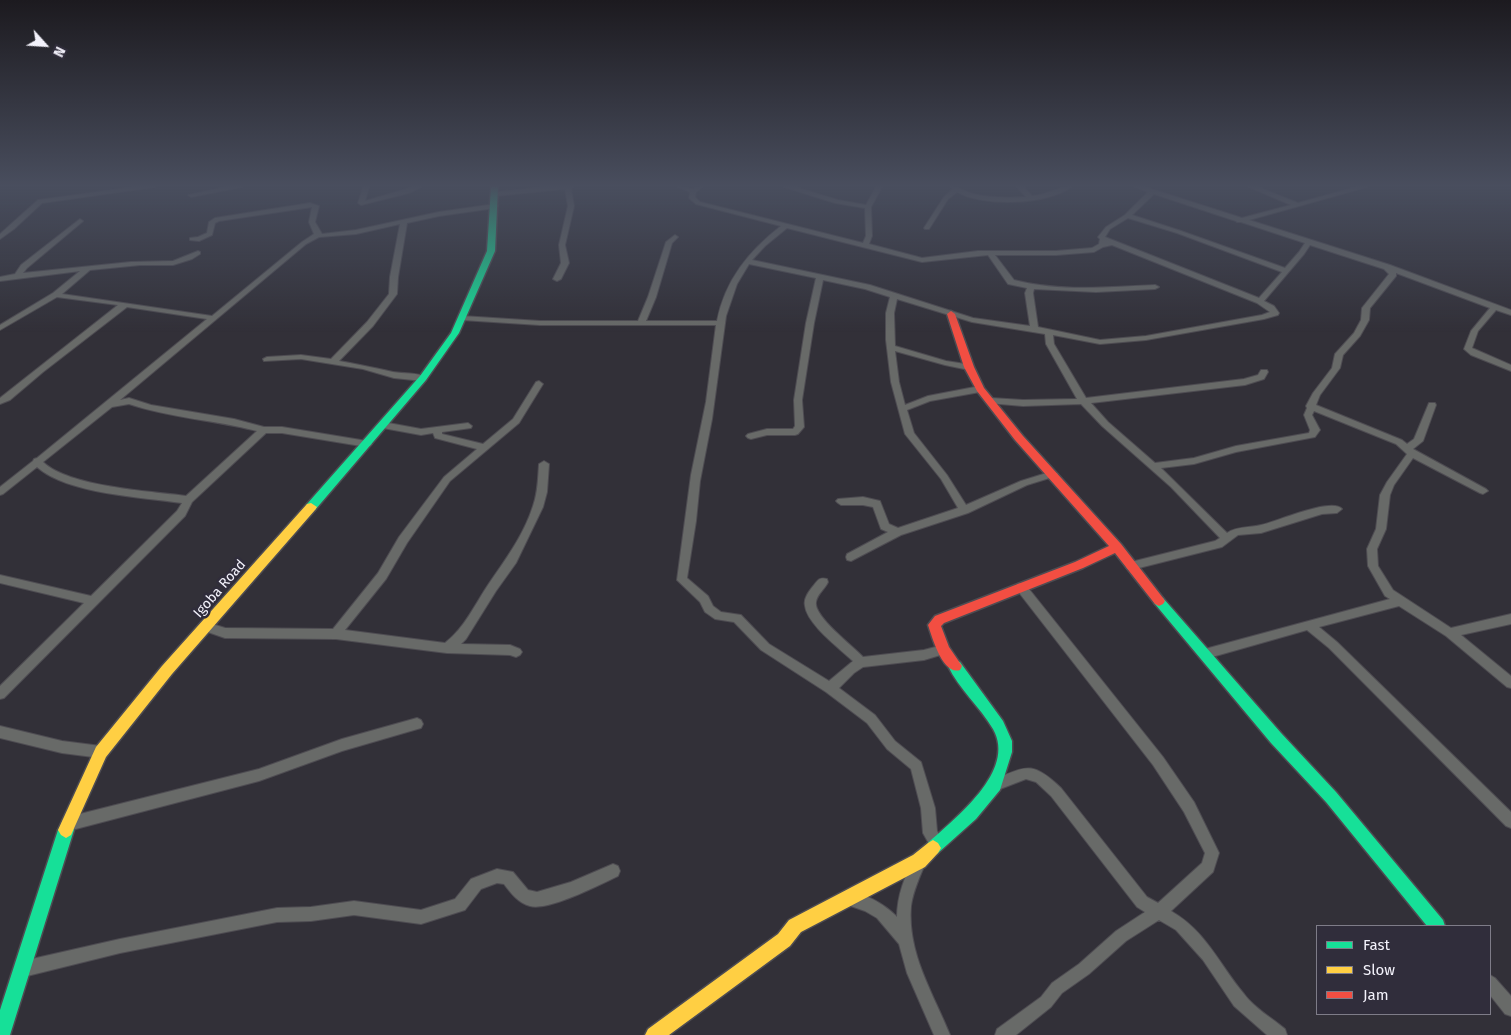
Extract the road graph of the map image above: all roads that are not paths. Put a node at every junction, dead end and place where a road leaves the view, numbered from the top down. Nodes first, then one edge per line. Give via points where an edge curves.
1 (63, 235) edge
2 (207, 235) edge
3 (318, 235) edge
4 (401, 235) edge
5 (492, 235) edge
6 (564, 235) edge
7 (773, 235) edge
8 (825, 235) edge
9 (868, 235) edge
10 (1102, 235) edge
11 (1189, 235) edge
12 (1284, 235) edge
13 (674, 237) dead end
14 (192, 239) dead end
15 (1102, 242) junction
16 (1308, 243) junction
17 (865, 246) junction
18 (198, 253) dead end
19 (991, 254) junction
20 (747, 261) junction
21 (1387, 267) junction
22 (87, 269) junction
23 (1287, 271) junction
24 (18, 276) junction
25 (820, 276) junction
26 (0, 279) edge
27 (557, 279) dead end
28 (1030, 287) junction
29 (1155, 287) dead end
30 (56, 295) junction
31 (894, 296) junction
32 (1260, 301) junction
33 (125, 304) junction
34 (1511, 304) edge
35 (1498, 308) junction
36 (1511, 313) edge
37 (951, 314) junction
38 (213, 318) junction
39 (462, 318) junction
40 (641, 323) junction
41 (719, 323) junction
42 (0, 328) edge
43 (1034, 329) junction
44 (1049, 332) junction
45 (892, 348) junction
46 (266, 359) dead end
47 (334, 362) junction
48 (969, 367) junction
49 (1511, 368) edge
50 (1264, 372) dead end
51 (423, 378) junction
52 (539, 384) dead end
53 (127, 389) junction
54 (980, 389) junction
55 (129, 401) junction
56 (991, 401) junction
57 (0, 402) edge
58 (1085, 402) junction
59 (109, 405) junction
60 (1432, 405) dead end
61 (1310, 406) junction
62 (902, 410) junction
63 (384, 425) junction
64 (468, 426) dead end
65 (264, 430) junction
66 (437, 431) junction
67 (751, 436) dead end
68 (367, 444) junction
69 (483, 447) junction
70 (1409, 450) junction
71 (37, 461) junction
72 (544, 464) dead end
73 (1153, 466) junction
74 (1053, 474) junction
75 (1483, 490) dead end
76 (0, 492) edge
77 (188, 500) junction
78 (841, 501) dead end
79 (1337, 509) dead end
80 (964, 510) junction
81 (897, 532) junction
82 (1226, 538) junction
83 (1117, 547) junction
84 (851, 557) dead end
85 (1131, 566) junction
86 (0, 580) edge
87 (823, 582) dead end
88 (1021, 587) junction
89 (92, 601) junction
90 (1400, 601) junction
91 (1511, 619) edge
92 (1308, 624) junction
93 (206, 627) junction
94 (1450, 633) junction
95 (336, 634) junction
96 (447, 648) junction
97 (943, 650) junction
98 (516, 652) dead end
99 (1205, 654) junction
100 (862, 662) junction
101 (1511, 683) edge
102 (830, 688) junction
103 (0, 694) edge
104 (418, 724) dead end
105 (1, 734) edge
106 (100, 752) junction
107 (995, 785) junction
108 (1511, 821) edge
109 (68, 824) junction
110 (937, 844) junction
111 (919, 861) junction
112 (614, 871) dead end
113 (847, 898) junction
114 (1160, 911) junction
115 (1436, 925) edge
116 (905, 940) junction
117 (23, 969) junction
118 (1491, 984) edge
119 (1511, 1008) edge
120 (1, 1035) edge
121 (654, 1035) edge
122 (942, 1035) edge
123 (1003, 1035) edge
124 (1279, 1035) edge

1 - 24 street via 24,267
2 - 14 street
3 - 38 street
4 - 47 street via 393,294
5 - 39 street, Igoba Road via 490,251
6 - 27 street via 565,264
7 - 20 street
8 - 17 street
9 - 17 street
10 - 15 street
11 - 23 street
12 - 16 street
13 - 40 street via 668,242
15 - 19 street via 1094,250
15 - 32 street via 1114,243
16 - 21 street
16 - 23 street
17 - 19 street via 908,258 929,260 954,254
18 - 22 street via 175,264 136,263
19 - 28 street via 1011,282
20 - 25 street
20 - 41 street via 732,284
21 - 35 street
21 - 61 street via 1393,274 1366,308 1365,320 1339,354 1336,368
22 - 24 street
22 - 30 street
23 - 32 street
24 - 26 street
25 - 31 street
25 - 67 street via 798,400 800,427 795,432 767,432
28 - 29 street via 1096,290
28 - 43 street
30 - 33 street
30 - 42 street
31 - 37 street
31 - 45 street via 889,317
32 - 44 street via 1275,313 1146,338 1100,342
33 - 38 street
33 - 57 street
34 - 35 street
35 - 36 street
35 - 49 street via 1476,329 1468,349
37 - 43 street
37 - 48 street
38 - 53 street
39 - 40 street via 540,324
39 - 51 street, Igoba Road via 456,333
40 - 41 street
41 - 102 street via 708,419 696,473 682,580 704,599 709,609 719,616 737,618 765,647
43 - 44 street
44 - 58 street via 1050,344
45 - 48 street
45 - 62 street
46 - 47 street via 301,357
47 - 51 street
48 - 54 street
50 - 58 street via 1245,382
51 - 63 street, Igoba Road
52 - 69 street via 516,421
53 - 55 street
53 - 59 street
54 - 56 street
54 - 62 street via 928,399
55 - 59 street
55 - 65 street
56 - 58 street
56 - 74 street via 1019,438
58 - 73 street
59 - 71 street
60 - 70 street via 1418,441
61 - 70 street via 1399,442
61 - 73 street via 1308,415 1315,430 1312,435 1236,449 1194,461
62 - 80 street via 910,434 944,477
63 - 66 street via 421,432
63 - 68 street, Igoba Road
64 - 66 street
65 - 68 street
65 - 77 street
66 - 69 street via 443,438
68 - 93 street, Igoba Road
69 - 95 street via 447,479 403,540 382,576
70 - 75 street
70 - 90 street via 1408,460 1385,495 1381,529 1372,549 1373,566 1389,593
71 - 76 street
71 - 77 street via 71,482
72 - 96 street via 538,507 512,560 462,636
73 - 82 street
74 - 80 street via 1024,483
74 - 83 street
77 - 89 street via 181,513
78 - 81 street via 877,504 885,526
79 - 82 street via 1322,510 1261,529 1236,532
80 - 81 street
81 - 84 street
82 - 85 street via 1218,544
83 - 85 street
83 - 88 street
85 - 99 street
86 - 89 street
87 - 100 street via 812,594 810,606 820,623
88 - 97 street via 990,597 956,614 940,617 934,625
88 - 114 street via 1158,761 1189,806 1212,853 1208,867
89 - 103 street
90 - 92 street
90 - 94 street
91 - 94 street
92 - 99 street
92 - 108 street via 1354,665
93 - 95 street via 225,633
93 - 106 street, Igoba Road
94 - 101 street
95 - 96 street
96 - 98 street
97 - 100 street
97 - 107 street via 998,725 1005,741
99 - 115 street via 1331,797
100 - 102 street
102 - 110 street via 871,719 890,745 916,766 928,808 930,833
104 - 109 street via 342,745 259,775
105 - 106 street
106 - 109 street, Igoba Road
107 - 110 street via 971,814
107 - 114 street via 1026,773 1040,777 1056,792 1142,902
109 - 117 street, Igoba Road
110 - 111 street
111 - 113 street
111 - 116 street via 904,905
112 - 117 street via 551,897 531,900 520,893 508,877 497,876 476,884 460,905 421,917 354,908 277,915
113 - 116 street via 869,904 889,918
113 - 121 street via 795,926 784,940
114 - 123 street via 1122,936
114 - 124 street via 1181,925 1208,954 1239,1001
116 - 122 street via 910,963
117 - 120 street, Igoba Road
118 - 119 street

